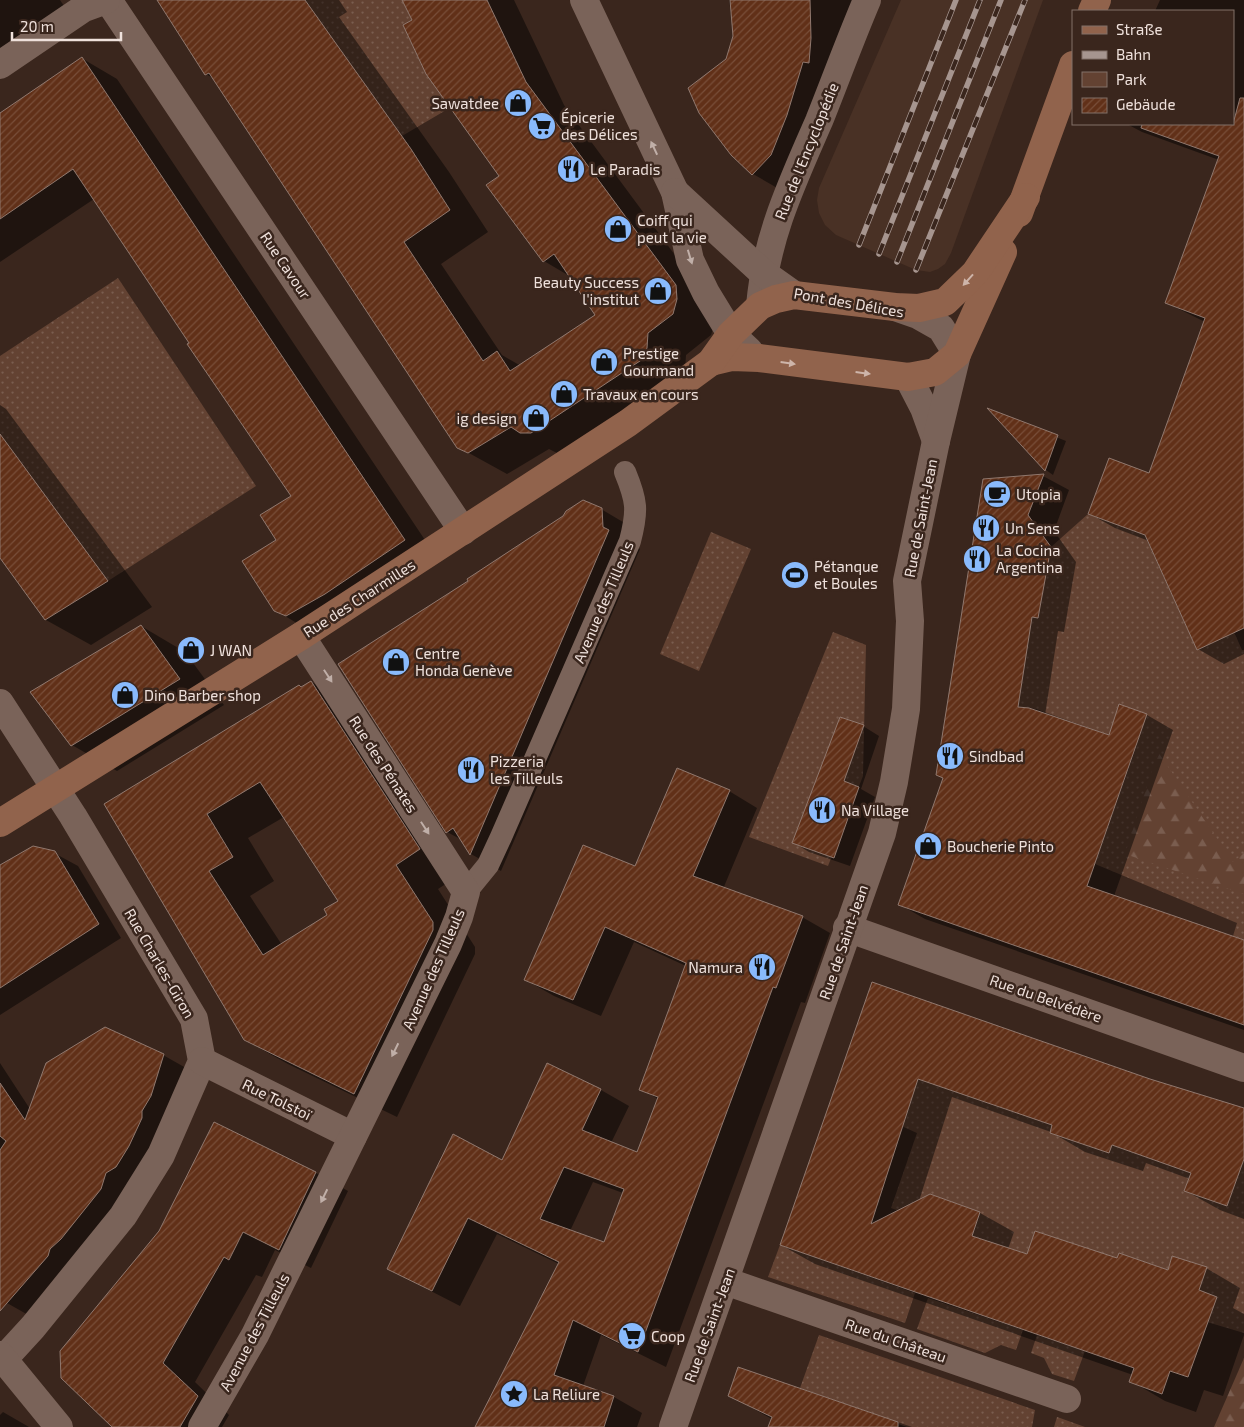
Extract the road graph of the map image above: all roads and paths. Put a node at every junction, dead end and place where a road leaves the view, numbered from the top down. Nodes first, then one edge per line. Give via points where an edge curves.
1 (584, 0) edge
2 (867, 0) edge
3 (94, 2) edge
4 (0, 65) edge
5 (1072, 67) edge
6 (675, 192) junction
7 (1026, 197) junction
8 (763, 273) junction
9 (794, 295) junction
10 (760, 306) junction
11 (895, 307) junction
12 (731, 334) junction
13 (957, 354) junction
14 (759, 358) junction
15 (711, 362) junction
16 (908, 377) junction
17 (936, 441) junction
18 (625, 472) dead end
19 (463, 531) junction
20 (301, 636) junction
21 (0, 703) edge
22 (56, 788) junction
23 (0, 822) edge
24 (466, 892) junction
25 (847, 928) junction
26 (202, 1061) junction
27 (1244, 1068) edge
28 (353, 1136) junction
29 (725, 1281) junction
30 (1, 1360) edge
31 (1067, 1398) dead end
32 (60, 1427) edge
33 (202, 1427) edge
34 (672, 1427) edge

6 -> 1 street
2 - 8 street, Rue de l'Encyclopédie via 782,207
3 - 4 street
3 - 19 street, Rue Cavour
5 - 7 main road, Rue de Saint-Jean
6 - 8 street, Pont des Délices
6 -> 12 street via 690,260
7 -> 11 main road via 975,273 945,302 919,308
7 - 13 main road, Rue de Saint-Jean
8 - 9 street, Pont des Délices
8 - 10 street, Rue de l'Encyclopédie
9 - 10 main road, Rue des Charmilles
9 - 11 main road, Pont des Délices
10 - 12 main road, Rue des Charmilles
11 - 13 street, Pont des Délices via 941,328
12 - 14 street
12 - 15 main road, Rue des Charmilles
13 - 16 main road via 935,372
13 - 17 street, Rue de Saint-Jean
14 - 15 main road, Rue des Charmilles via 732,357
14 -> 16 main road
15 - 19 main road, Rue des Charmilles via 628,423
16 - 17 street, Rue de Saint-Jean
17 - 25 street, Rue de Saint-Jean via 907,581 910,622 906,709 894,782 882,834
18 - 24 street, Avenue des Tilleuls via 634,495 636,517 630,541 498,844 488,865
19 - 20 main road, Rue des Charmilles
20 - 22 main road, Rue des Charmilles
20 -> 24 street, Rue des Pénates
21 - 22 street, Rue Charles-Giron
22 - 23 main road, Rue des Charmilles
22 - 26 street, Rue Charles-Giron via 194,1019
24 -> 28 street, Avenue des Tilleuls via 448,944
25 - 27 street, Rue du Belvédère
25 - 29 street, Rue de Saint-Jean
26 - 28 street, Rue Tolstoï
26 - 30 street via 161,1155 123,1216
28 -> 33 street, Avenue des Tilleuls via 255,1335
29 - 31 street, Rue du Château
29 - 34 street, Rue de Saint-Jean
30 - 32 street

